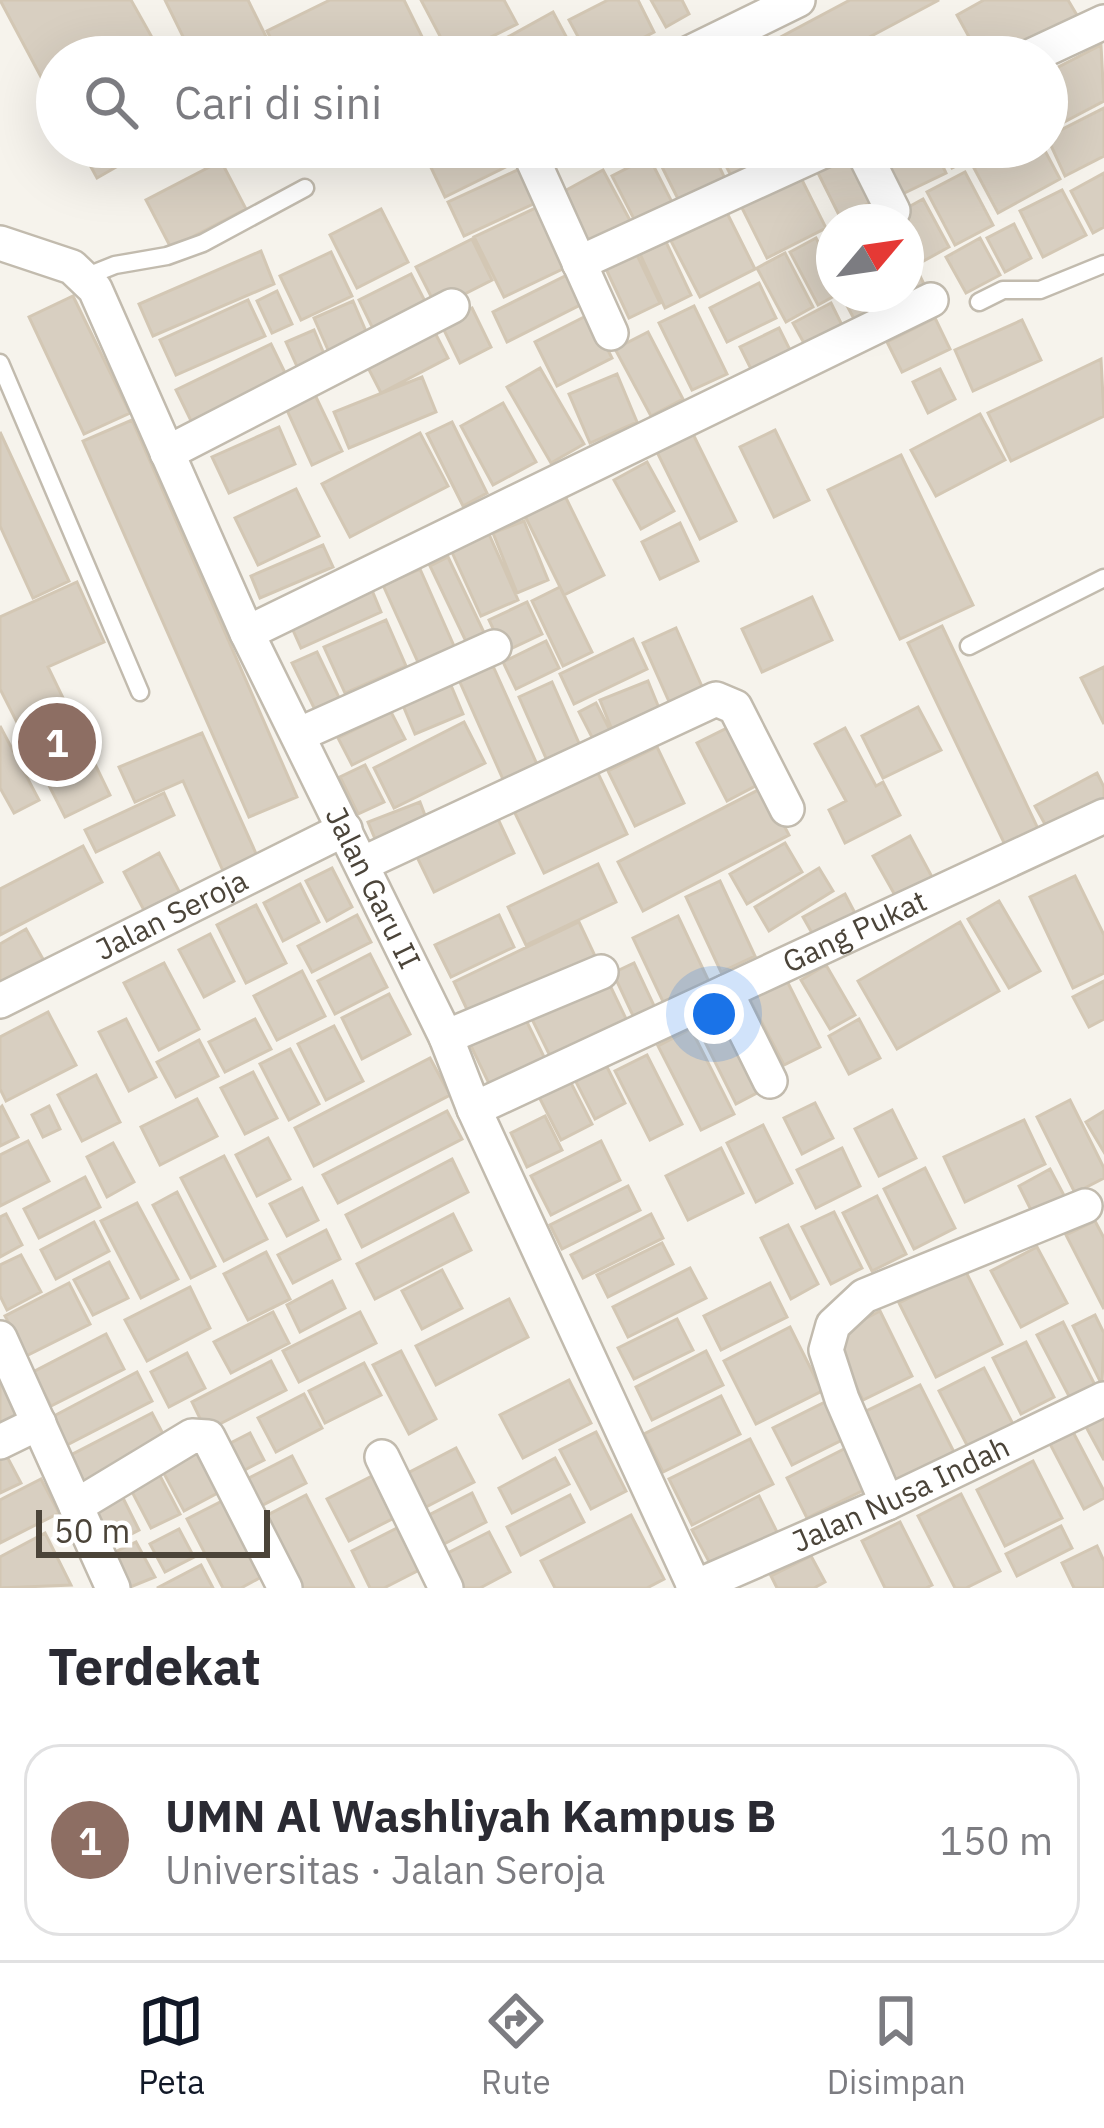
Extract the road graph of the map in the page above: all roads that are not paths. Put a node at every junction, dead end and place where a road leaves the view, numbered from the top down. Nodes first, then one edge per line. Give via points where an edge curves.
1 (798, 0) edge
2 (1104, 22) edge
3 (724, 36) edge
4 (1068, 39) edge
5 (536, 168) edge
6 (786, 168) edge
7 (872, 168) edge
8 (305, 188) dead end
9 (890, 204) edge
10 (0, 243) edge
11 (579, 263) junction
12 (1104, 264) edge
13 (85, 277) junction
14 (932, 300) dead end
15 (979, 302) dead end
16 (452, 306) dead end
17 (611, 333) dead end
18 (0, 363) edge
19 (167, 453) junction
20 (1104, 578) edge
21 (247, 633) junction
22 (969, 646) dead end
23 (494, 647) dead end
24 (140, 692) dead end
25 (298, 735) junction
26 (787, 809) dead end
27 (1104, 816) edge
28 (345, 829) junction
29 (362, 863) junction
30 (601, 972) dead end
31 (726, 992) junction
32 (0, 1001) edge
33 (446, 1037) junction
34 (770, 1081) dead end
35 (474, 1109) junction
36 (1085, 1206) dead end
37 (0, 1338) edge
38 (1104, 1399) edge
39 (39, 1423) junction
40 (0, 1442) edge
41 (382, 1457) dead end
42 (886, 1503) junction
43 (76, 1506) junction
44 (112, 1588) edge
45 (285, 1588) edge
46 (446, 1588) edge
47 (694, 1588) edge

1 - 3 street
2 - 4 street
5 - 11 street
6 - 11 street
7 - 9 street
8 - 13 lane via 203,243
10 - 13 street via 50,256
11 - 17 street
12 - 15 lane via 1040,290 1003,290
13 - 19 street, Jalan Garu II
14 - 21 street
16 - 19 street
18 - 24 lane
19 - 21 street, Jalan Garu II
20 - 22 lane
21 - 25 street, Jalan Garu II
23 - 25 street
25 - 28 street, Jalan Garu II
26 - 29 street via 735,706 716,699
27 - 31 street, Gang Pukat
28 - 29 street, Jalan Garu II
28 - 32 street, Jalan Seroja
29 - 33 street, Jalan Garu II
30 - 33 street
31 - 34 street
31 - 35 street, Gang Pukat
33 - 35 street, Jalan Garu II
35 - 47 street, Jalan Garu II
36 - 42 street via 864,1296 833,1325 826,1350
37 - 39 street
38 - 42 street, Jalan Nusa Indah
39 - 40 street
39 - 43 street
41 - 46 street
42 - 47 street, Jalan Nusa Indah
43 - 44 street
43 - 45 street via 192,1436 208,1437

